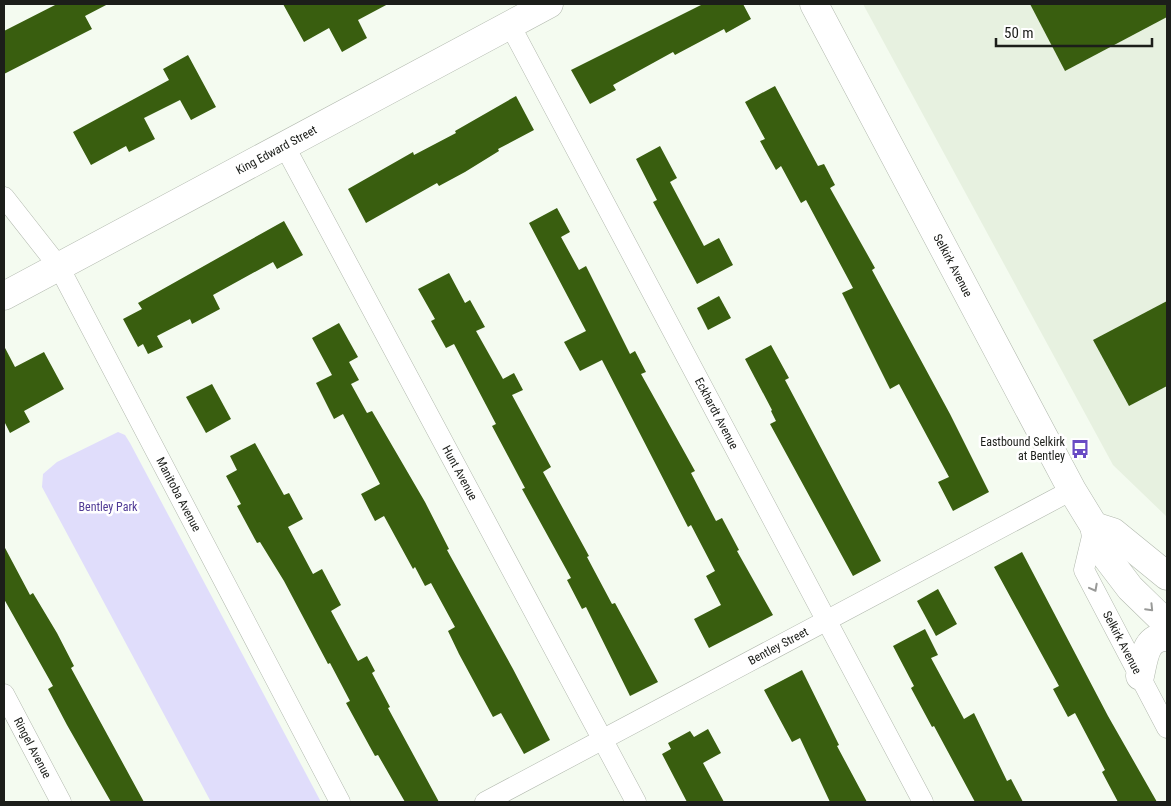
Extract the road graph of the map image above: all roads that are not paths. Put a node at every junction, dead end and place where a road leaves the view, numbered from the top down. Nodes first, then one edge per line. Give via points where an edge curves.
1 (549, 4) edge
2 (814, 4) edge
3 (510, 25) junction
4 (284, 145) junction
5 (4, 197) edge
6 (59, 267) junction
7 (4, 296) edge
8 (1072, 490) junction
9 (1094, 526) junction
10 (1167, 576) edge
11 (827, 621) junction
12 (1167, 624) edge
13 (1167, 637) edge
14 (1140, 676) junction
15 (4, 694) edge
16 (1167, 728) edge
17 (603, 740) junction
18 (61, 802) edge
19 (340, 802) edge
20 (485, 802) edge
21 (636, 802) edge
22 (923, 802) edge

1 - 3 street, King Edward Street
2 - 8 street, Selkirk Avenue
3 - 4 street, King Edward Street
3 - 11 street, Eckhardt Avenue
4 - 6 street, King Edward Street
4 - 17 street, Hunt Avenue
5 - 6 street, Manitoba Avenue
6 - 7 street, King Edward Street
6 - 19 street, Manitoba Avenue
8 - 9 street, Selkirk Avenue
8 - 11 street, Bentley Street
9 - 10 street via 1114,532
9 -> 12 street, Selkirk Avenue via 1098,546 1130,588
9 -> 14 street, Selkirk Avenue via 1084,570
11 - 17 street, Bentley Street
11 - 22 street, Eckhardt Avenue
13 - 14 street via 1152,640
14 - 16 street, Selkirk Avenue
15 - 18 street, Ringel Avenue
17 - 20 street, Bentley Street
17 - 21 street, Hunt Avenue

